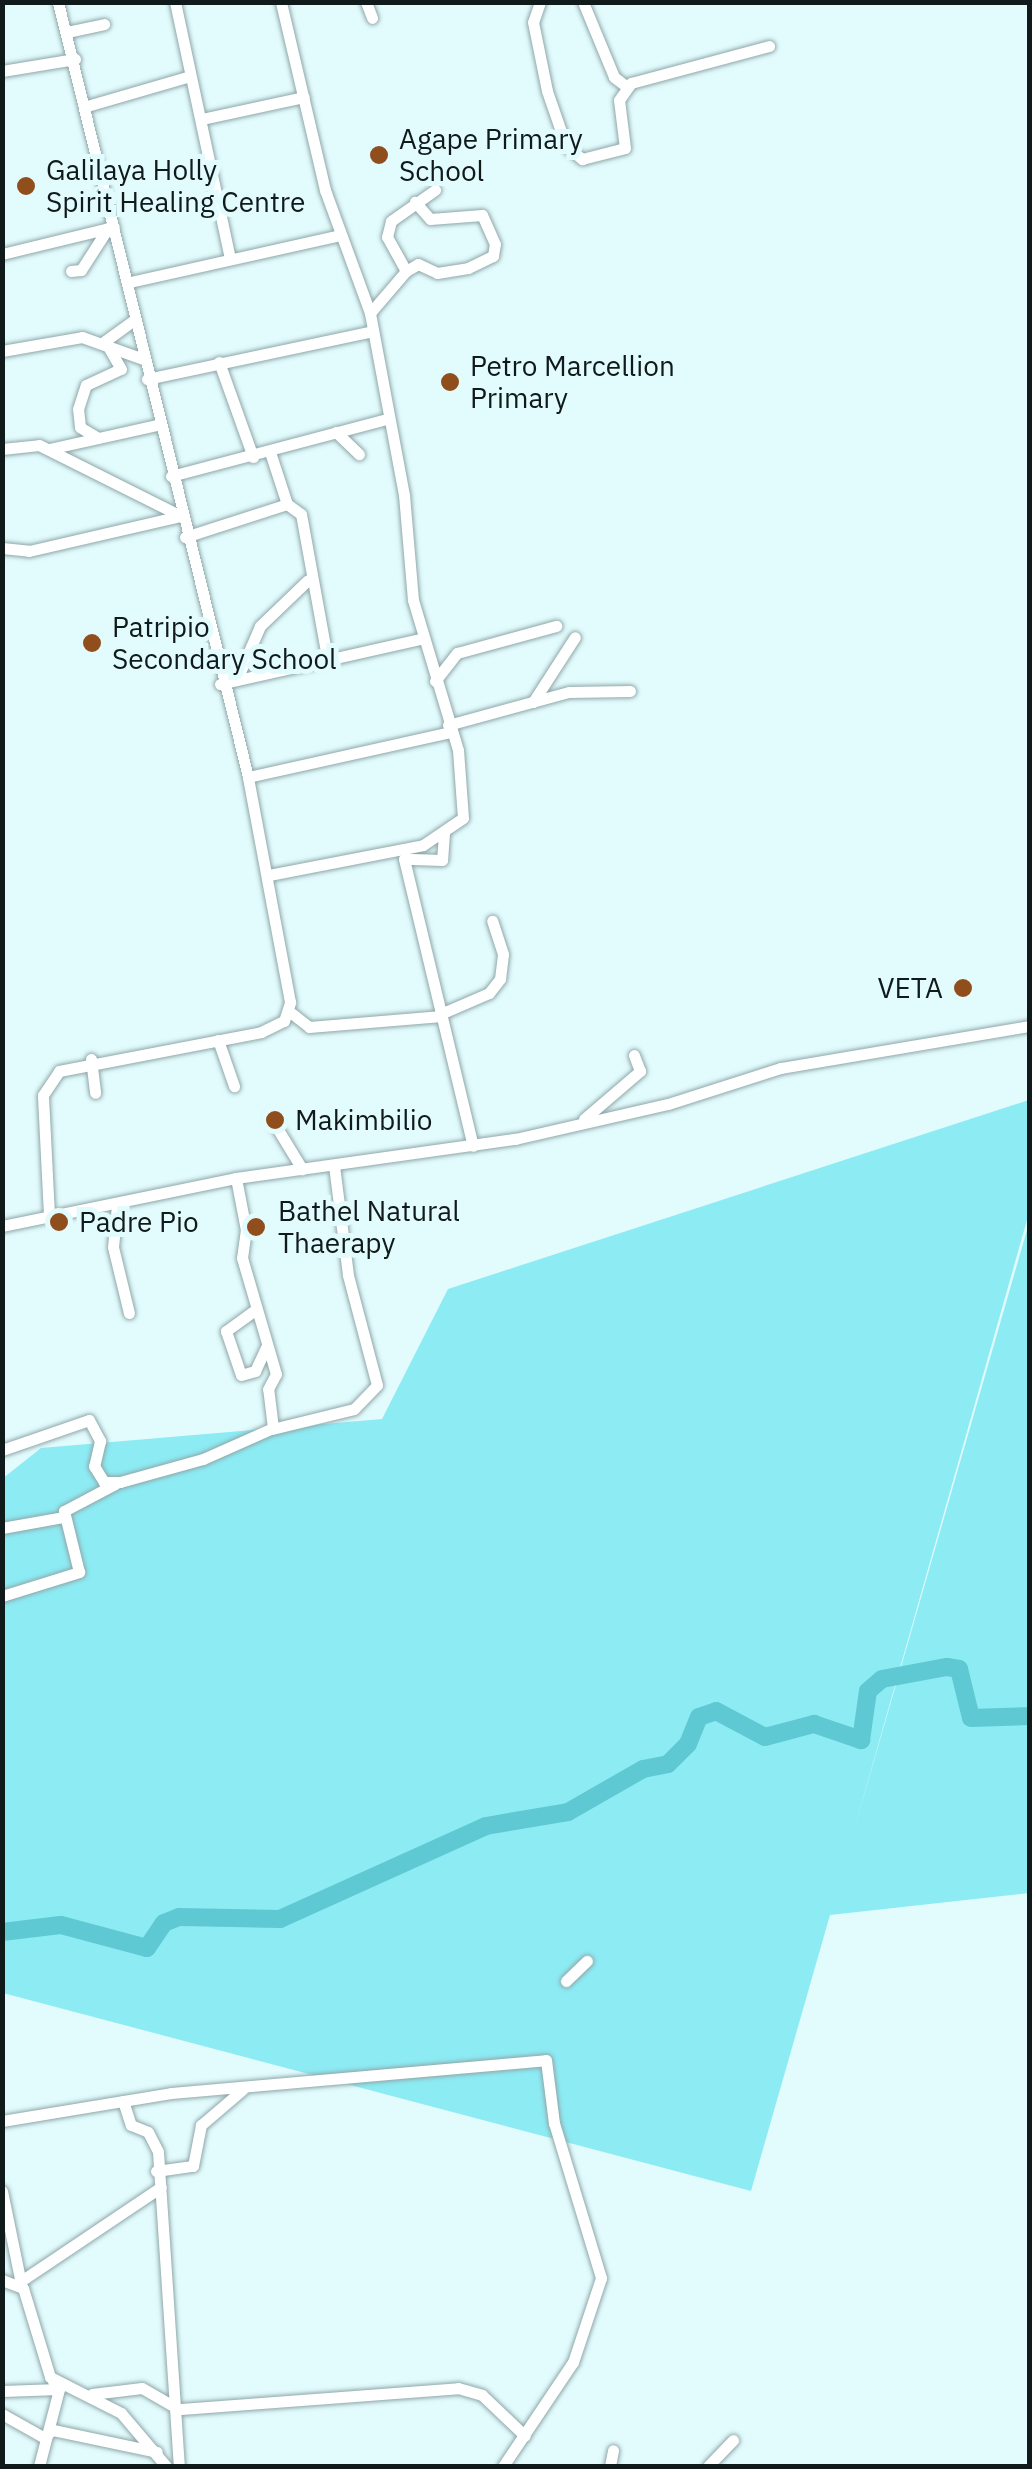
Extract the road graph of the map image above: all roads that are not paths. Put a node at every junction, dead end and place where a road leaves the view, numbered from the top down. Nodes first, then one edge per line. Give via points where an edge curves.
1 (58, 2) edge
2 (175, 2) edge
3 (280, 2) edge
4 (366, 2) edge
5 (540, 2) edge
6 (583, 2) edge
7 (372, 18) dead end
8 (104, 24) dead end
9 (67, 32) junction
10 (770, 46) dead end
11 (74, 59) junction
12 (2, 71) edge
13 (188, 77) junction
14 (626, 86) junction
15 (304, 97) junction
16 (88, 106) junction
17 (202, 119) junction
18 (434, 190) dead end
19 (415, 202) junction
20 (111, 228) junction
21 (340, 235) junction
22 (2, 254) edge
23 (230, 258) junction
24 (71, 271) dead end
25 (406, 271) junction
26 (130, 282) junction
27 (370, 313) junction
28 (134, 320) junction
29 (372, 331) junction
30 (106, 341) junction
31 (2, 351) edge
32 (142, 359) junction
33 (219, 362) junction
34 (147, 379) junction
35 (386, 420) junction
36 (157, 425) junction
37 (336, 432) junction
38 (98, 438) junction
39 (48, 449) junction
40 (2, 450) edge
41 (270, 452) junction
42 (359, 454) dead end
43 (253, 457) junction
44 (171, 476) junction
45 (288, 504) junction
46 (180, 516) junction
47 (185, 537) junction
48 (2, 548) edge
49 (308, 580) junction
50 (556, 626) dead end
51 (576, 637) dead end
52 (424, 638) junction
53 (328, 662) junction
54 (237, 680) junction
55 (436, 681) junction
56 (220, 684) junction
57 (630, 691) dead end
58 (533, 702) junction
59 (450, 728) junction
60 (248, 778) junction
61 (444, 834) junction
62 (269, 875) junction
63 (492, 921) dead end
64 (290, 1012) junction
65 (444, 1014) junction
66 (1030, 1026) edge
67 (218, 1040) junction
68 (634, 1055) dead end
69 (90, 1059) junction
70 (234, 1086) dead end
71 (96, 1093) dead end
72 (271, 1118) dead end
73 (581, 1122) junction
74 (472, 1146) junction
75 (334, 1166) junction
76 (302, 1169) junction
77 (236, 1178) junction
78 (117, 1205) junction
79 (50, 1216) junction
80 (2, 1226) edge
81 (255, 1310) junction
82 (128, 1312) dead end
83 (266, 1347) junction
84 (272, 1429) junction
85 (2, 1450) edge
86 (118, 1482) junction
87 (64, 1517) junction
88 (2, 1528) edge
89 (2, 1596) edge
90 (587, 1960) dead end
91 (566, 1982) dead end
92 (242, 2090) junction
93 (123, 2101) junction
94 (2, 2121) edge
95 (156, 2171) junction
96 (162, 2187) junction
97 (2, 2192) edge
98 (2, 2280) edge
99 (20, 2281) junction
100 (50, 2377) junction
101 (58, 2389) junction
102 (2, 2391) edge
103 (92, 2394) junction
104 (176, 2407) junction
105 (2, 2414) edge
106 (525, 2436) junction
107 (43, 2438) junction
108 (733, 2440) dead end
109 (613, 2450) dead end
110 (158, 2452) junction
111 (722, 2453) junction
112 (38, 2466) edge
113 (166, 2466) edge
114 (179, 2466) edge
115 (502, 2466) edge
116 (610, 2466) edge
117 (708, 2466) edge
118 (727, 2466) edge

1 - 9 street
2 - 13 street
3 - 15 street
4 - 7 street
5 - 14 street via 533,19 538,52 572,154 597,159 624,150 619,100
6 - 14 street via 614,77
8 - 9 street
9 - 11 street
10 - 14 street
11 - 12 street
11 - 16 street
13 - 16 street
13 - 17 street
15 - 17 street
15 - 21 street
16 - 20 street
17 - 23 street
18 - 19 street
19 - 25 street via 391,222 387,237
19 - 25 street via 430,219 482,215 494,256 468,268 436,273 418,264
20 - 22 street
20 - 24 street via 81,270
20 - 26 street
21 - 23 street
21 - 27 street
23 - 26 street
25 - 27 street
26 - 28 street
27 - 29 street
28 - 30 street
28 - 32 street
29 - 33 street
29 - 35 street
30 - 31 street via 73,337
30 - 32 street
30 - 38 street via 123,365 86,385 78,414 80,427
32 - 34 street
33 - 34 street
33 - 43 street
34 - 36 street
35 - 37 street
35 - 52 street
36 - 38 street
36 - 44 street
37 - 41 street
37 - 42 street
38 - 39 street
39 - 40 street via 29,443
39 - 46 street
41 - 43 street
41 - 45 street
43 - 44 street
44 - 46 street
45 - 47 street
45 - 49 street via 301,514
46 - 47 street
46 - 48 street via 29,551
47 - 56 street
49 - 53 street
49 - 54 street via 260,626
50 - 55 street via 457,653
51 - 58 street
52 - 53 street
52 - 55 street
53 - 54 street
54 - 56 street
55 - 59 street
56 - 60 street
57 - 58 street
58 - 59 street
59 - 60 street
59 - 61 street via 463,818
60 - 62 street
61 - 62 street via 423,845
61 - 65 street via 442,860 404,859 422,953
62 - 64 street
63 - 65 street via 503,954 500,979 489,993
64 - 65 street via 309,1027
64 - 67 street via 271,1028
65 - 74 street
66 - 73 street via 781,1068 668,1104
67 - 69 street
67 - 70 street
68 - 73 street via 640,1071
69 - 71 street
69 - 79 street via 58,1070 44,1090
72 - 76 street
73 - 74 street
74 - 75 street
75 - 76 street
75 - 84 street via 348,1275 377,1385 354,1410
76 - 77 street
77 - 78 street
77 - 81 street
78 - 79 street
78 - 82 street via 113,1247
79 - 80 street
81 - 83 street
81 - 83 street via 226,1331 241,1375 254,1373
83 - 84 street via 276,1374 268,1389
84 - 86 street via 204,1459
85 - 86 street via 89,1420 100,1441 94,1466 104,1482
86 - 87 street via 66,1507
87 - 88 street
87 - 89 street via 80,1571
90 - 91 street
92 - 93 street
92 - 95 street via 202,2124 194,2166
92 - 106 street via 546,2060 554,2123 601,2278 574,2362
93 - 94 street
93 - 95 street via 132,2125 148,2132 158,2152
95 - 96 street
96 - 99 street
96 - 104 street
97 - 99 street
98 - 99 street
99 - 100 street
100 - 101 street
100 - 103 street
101 - 102 street
101 - 107 street
103 - 104 street via 142,2388
103 - 110 street via 140,2428
104 - 106 street via 458,2388 482,2395
104 - 114 street
105 - 107 street
106 - 115 street
107 - 110 street via 53,2430
107 - 112 street
108 - 111 street
109 - 116 street
110 - 113 street
111 - 117 street
111 - 118 street

